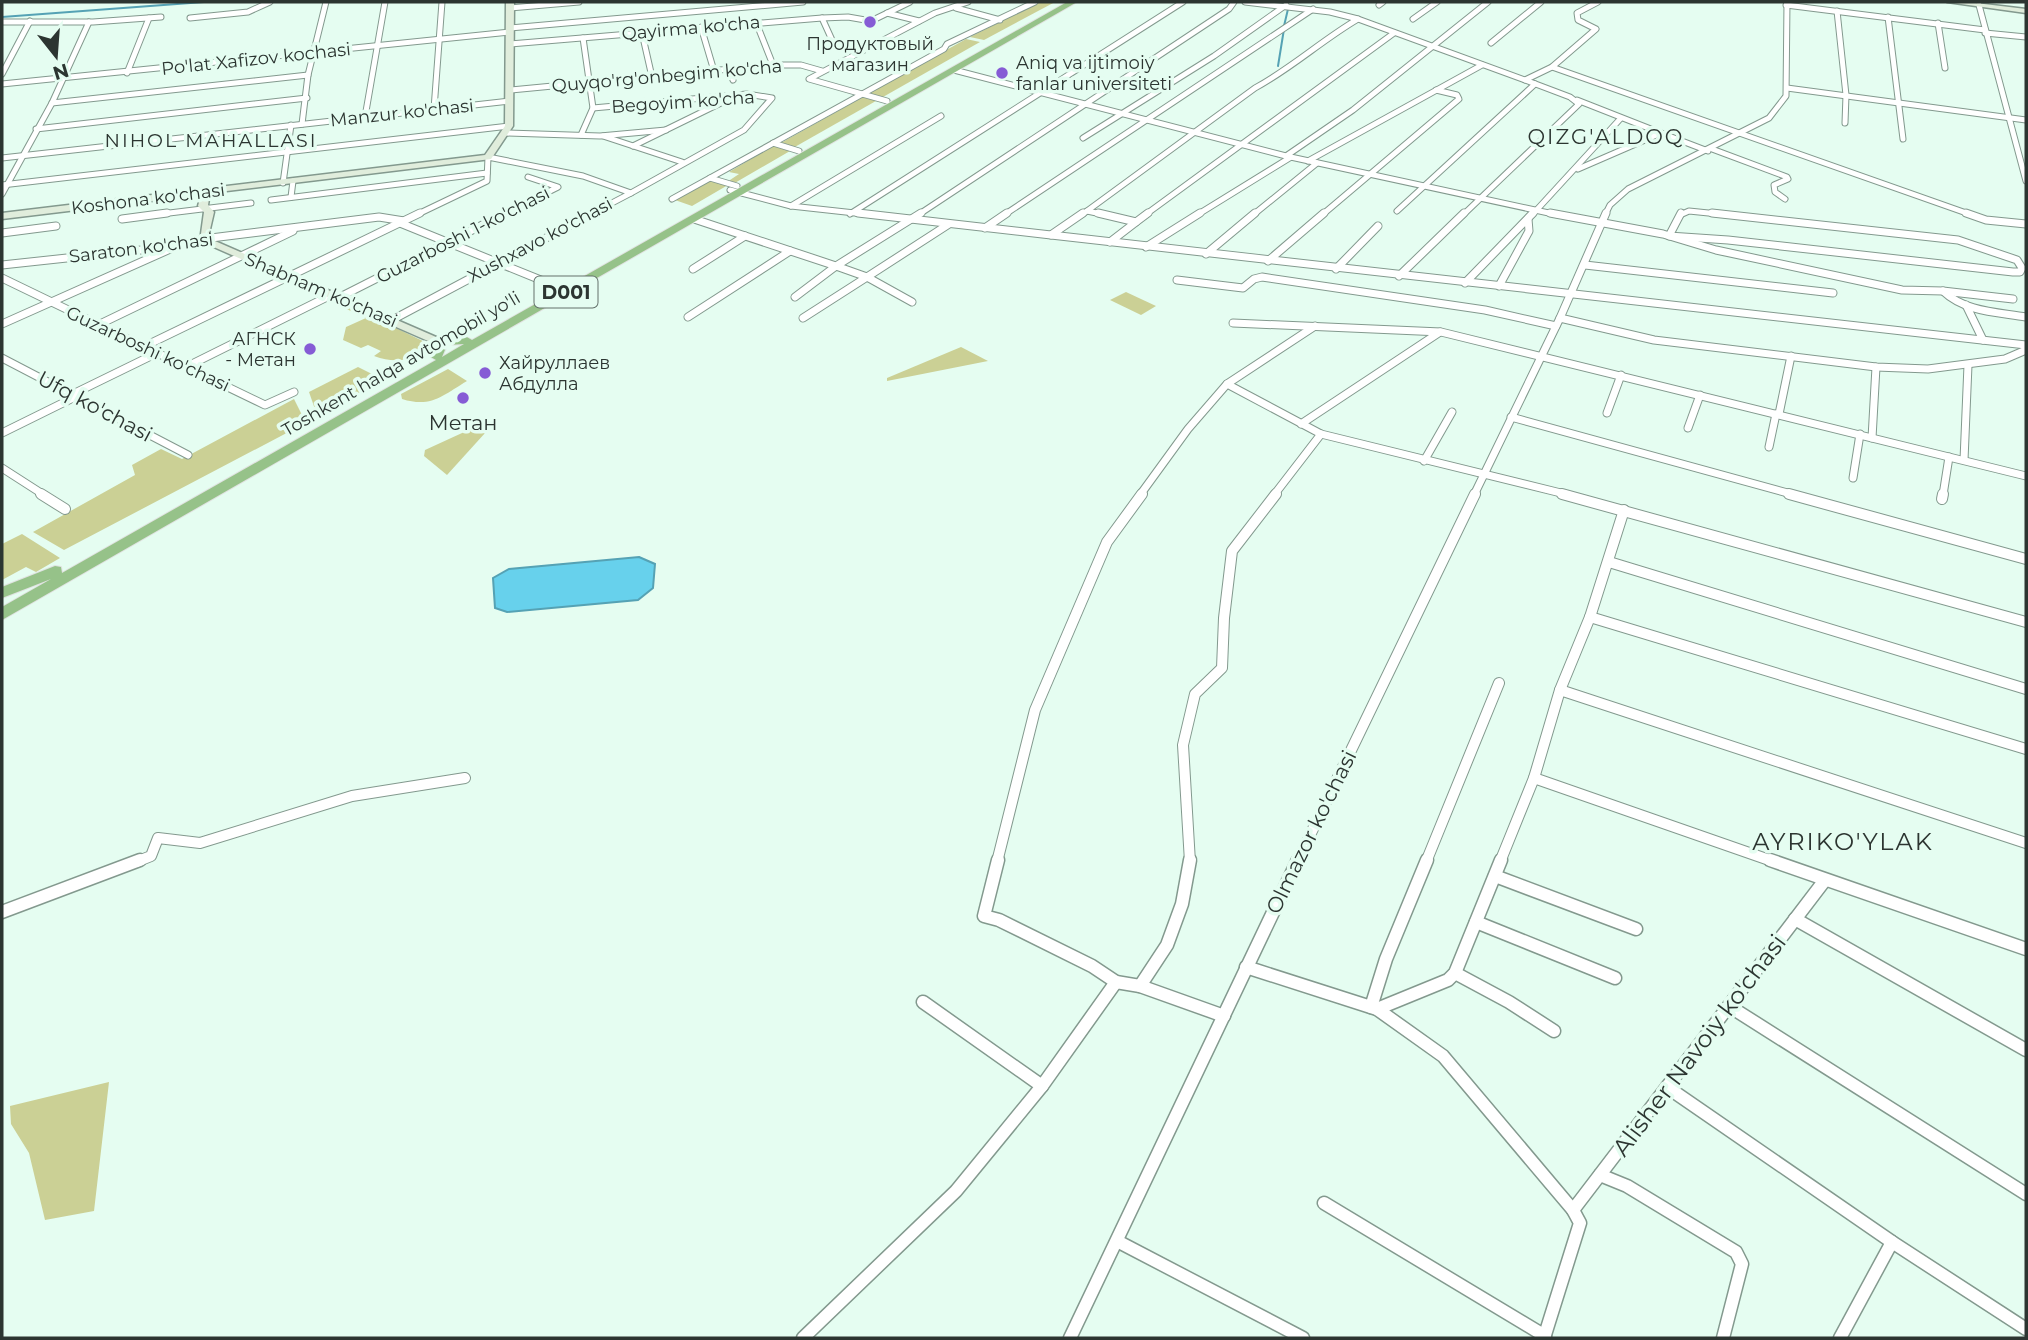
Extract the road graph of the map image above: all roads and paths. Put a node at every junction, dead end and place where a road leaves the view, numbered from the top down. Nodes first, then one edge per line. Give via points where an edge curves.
1 (270, 2) edge
2 (326, 2) edge
3 (384, 2) edge
4 (442, 2) edge
5 (578, 2) edge
6 (803, 2) edge
7 (910, 2) edge
8 (968, 2) edge
9 (1035, 2) edge
10 (1063, 2) edge
11 (1073, 2) edge
12 (1184, 2) edge
13 (1234, 2) edge
14 (1245, 2) edge
15 (1437, 2) edge
16 (1488, 2) edge
17 (1541, 2) edge
18 (1598, 2) edge
19 (1951, 2) edge
20 (752, 4) edge
21 (1786, 4) edge
22 (510, 5) edge
23 (1286, 5) junction
24 (1979, 5) junction
25 (956, 8) junction
26 (1313, 9) junction
27 (715, 10) junction
28 (1838, 11) junction
29 (2026, 11) edge
30 (887, 13) junction
31 (1888, 17) junction
32 (149, 18) junction
33 (161, 18) dead end
34 (190, 18) dead end
35 (822, 18) junction
36 (1358, 19) junction
37 (1413, 19) dead end
38 (1000, 20) junction
39 (30, 21) junction
40 (580, 21) junction
41 (919, 21) junction
42 (2, 22) edge
43 (89, 22) junction
44 (756, 22) junction
45 (1938, 23) junction
46 (720, 26) junction
47 (701, 27) junction
48 (510, 30) junction
49 (1985, 31) junction
50 (642, 33) junction
51 (1394, 33) junction
52 (2026, 37) edge
53 (583, 38) junction
54 (440, 39) junction
55 (832, 40) dead end
56 (1491, 43) dead end
57 (510, 44) junction
58 (377, 46) junction
59 (1430, 46) junction
60 (315, 52) junction
61 (773, 65) junction
62 (1482, 65) junction
63 (1552, 67) junction
64 (1945, 68) dead end
65 (729, 69) junction
66 (954, 70) junction
67 (714, 71) junction
68 (822, 71) junction
69 (127, 73) junction
70 (2, 74) edge
71 (308, 75) junction
72 (652, 77) junction
73 (64, 78) junction
74 (733, 80) dead end
75 (1525, 80) junction
76 (590, 83) junction
77 (1535, 83) junction
78 (2, 84) edge
79 (1787, 88) junction
80 (511, 90) junction
81 (1436, 90) junction
82 (1042, 92) junction
83 (737, 94) junction
84 (861, 95) junction
85 (1846, 95) junction
86 (307, 98) junction
87 (1577, 100) junction
88 (510, 101) junction
89 (887, 101) junction
90 (1897, 102) junction
91 (52, 103) junction
92 (1086, 103) junction
93 (593, 108) junction
94 (434, 109) junction
95 (1126, 113) junction
96 (941, 116) dead end
97 (365, 117) junction
98 (1147, 118) junction
99 (1621, 118) junction
100 (2009, 118) junction
101 (2026, 120) edge
102 (1845, 123) dead end
103 (302, 124) junction
104 (291, 125) junction
105 (36, 129) junction
106 (507, 130) junction
107 (666, 130) junction
108 (1196, 131) junction
109 (1661, 133) junction
110 (581, 135) junction
111 (1740, 135) junction
112 (600, 136) junction
113 (1083, 138) dead end
114 (1903, 139) dead end
115 (1243, 143) junction
116 (773, 144) junction
117 (633, 146) junction
118 (1710, 150) junction
119 (799, 151) junction
120 (287, 152) junction
121 (21, 156) junction
122 (488, 157) junction
123 (1289, 157) junction
124 (2, 158) edge
125 (1308, 161) junction
126 (682, 162) junction
127 (1317, 163) junction
128 (1574, 171) junction
129 (487, 173) junction
130 (1369, 174) junction
131 (528, 177) dead end
132 (710, 178) junction
133 (2026, 181) edge
134 (288, 182) junction
135 (4, 184) edge
136 (1424, 187) junction
137 (735, 190) junction
138 (206, 192) junction
139 (631, 193) junction
140 (2, 194) edge
141 (291, 197) junction
142 (672, 199) dead end
143 (1479, 199) junction
144 (1785, 199) dead end
145 (271, 200) dead end
146 (251, 203) dead end
147 (790, 206) junction
148 (205, 209) junction
149 (1087, 211) junction
150 (1397, 211) dead end
151 (1536, 211) junction
152 (850, 214) junction
153 (2, 216) edge
154 (122, 219) dead end
155 (694, 219) junction
156 (1528, 219) junction
157 (911, 220) junction
158 (402, 222) junction
159 (1136, 222) junction
160 (949, 224) junction
161 (2026, 224) edge
162 (1603, 225) junction
163 (56, 226) dead end
164 (1378, 226) dead end
165 (300, 228) junction
166 (985, 228) junction
167 (2, 233) edge
168 (1051, 235) junction
169 (745, 236) junction
170 (1669, 236) junction
171 (203, 239) junction
172 (449, 242) junction
173 (1110, 242) junction
174 (177, 246) junction
175 (1146, 247) junction
176 (790, 251) junction
177 (1206, 254) junction
178 (242, 256) junction
179 (1268, 261) junction
180 (499, 262) junction
181 (1292, 264) junction
182 (2, 265) edge
183 (1585, 265) junction
184 (836, 267) junction
185 (693, 269) dead end
186 (1336, 269) junction
187 (290, 276) junction
188 (1399, 276) junction
189 (867, 277) junction
190 (2, 278) edge
191 (1177, 280) dead end
192 (1290, 282) junction
193 (1465, 283) junction
194 (565, 286) junction
195 (1499, 286) junction
196 (1942, 291) junction
197 (1833, 293) dead end
198 (1572, 294) junction
199 (336, 295) junction
200 (795, 297) dead end
201 (2012, 299) dead end
202 (912, 302) dead end
203 (51, 303) junction
204 (1966, 305) junction
205 (688, 317) dead end
206 (2026, 317) edge
207 (803, 318) dead end
208 (392, 320) junction
209 (1558, 322) junction
210 (1233, 323) dead end
211 (2, 324) edge
212 (98, 325) junction
213 (1315, 326) junction
214 (1441, 332) junction
215 (1983, 340) junction
216 (143, 347) junction
217 (2026, 347) edge
218 (438, 349) junction
219 (158, 354) junction
220 (1541, 355) junction
221 (1791, 356) junction
222 (2, 358) edge
223 (1968, 365) junction
224 (1876, 366) junction
225 (186, 367) junction
226 (1621, 375) junction
227 (1227, 384) junction
228 (294, 392) dead end
229 (75, 395) junction
230 (1700, 395) junction
231 (1452, 412) dead end
232 (1607, 413) dead end
233 (1778, 414) junction
234 (1511, 417) junction
235 (1301, 424) junction
236 (1688, 428) dead end
237 (2, 433) edge
238 (1321, 434) junction
239 (1860, 434) junction
240 (1872, 438) junction
241 (1769, 447) dead end
242 (188, 455) dead end
243 (1949, 457) junction
244 (1964, 460) junction
245 (1424, 461) junction
246 (2, 468) edge
247 (1483, 475) junction
248 (2026, 476) edge
249 (1853, 478) dead end
250 (1942, 499) dead end
251 (65, 509) dead end
252 (1624, 510) junction
253 (159, 519) junction
254 (2026, 559) edge
255 (1609, 562) junction
256 (57, 577) junction
257 (2, 594) edge
258 (2, 614) edge
259 (1590, 617) junction
260 (2, 622) edge
261 (2026, 622) edge
262 (1499, 683) dead end
263 (2026, 689) edge
264 (1560, 690) junction
265 (2026, 749) edge
266 (465, 778) dead end
267 (1534, 778) junction
268 (2026, 843) edge
269 (1494, 876) junction
270 (1825, 880) junction
271 (2, 912) edge
272 (1795, 919) junction
273 (1476, 922) junction
274 (1636, 929) dead end
275 (2026, 949) edge
276 (1246, 967) junction
277 (1455, 973) junction
278 (1615, 978) dead end
279 (1116, 982) junction
280 (1140, 986) junction
281 (923, 1002) dead end
282 (1728, 1006) junction
283 (1374, 1008) junction
284 (1224, 1016) junction
285 (1554, 1031) dead end
286 (2026, 1050) edge
287 (1042, 1086) junction
288 (1667, 1087) junction
289 (1600, 1175) junction
290 (2026, 1194) edge
291 (1324, 1203) dead end
292 (1577, 1216) junction
293 (1117, 1241) junction
294 (1892, 1242) junction
295 (2026, 1329) edge
296 (1544, 1337) edge
297 (803, 1338) edge
298 (1070, 1338) edge
299 (1303, 1338) edge
300 (1723, 1338) edge
301 (1840, 1338) edge

1 - 34 street via 248,12
2 - 60 street
3 - 58 street
4 - 54 street
5 - 22 street
5 - 40 street
6 - 20 street, Po'lat Xafizov kochasi
7 - 30 street
8 - 25 street
9 - 38 street
10 - 89 highway, Toshkent halqa avtomobil yo'li / D001
11 - 66 highway, Toshkent halqa avtomobil yo'li / D001
12 - 82 street
13 - 92 street
14 - 23 street
15 - 37 street
16 - 59 street
17 - 56 street
18 - 63 street via 1577,13 1577,20 1595,30
19 - 24 street
20 - 27 street, Po'lat Xafizov kochasi
21 - 28 street
21 - 79 street
22 - 48 street
23 - 26 street
23 - 95 street
24 - 29 street
24 - 49 street
25 - 38 street
25 - 41 street
26 - 36 street
26 - 98 street
27 - 40 street, Po'lat Xafizov kochasi
27 - 46 street
28 - 31 street
28 - 85 street
30 - 35 street, Qayirma ko'cha via 872,21
30 - 41 street
31 - 45 street
31 - 90 street
32 - 33 street
32 - 43 street
32 - 69 street
35 - 44 street, Qayirma ko'cha
35 - 55 street
36 - 51 street
36 - 108 street
38 - 84 street via 947,44
39 - 42 street
39 - 43 street
39 - 70 street
40 - 48 street, Po'lat Xafizov kochasi
41 - 68 street
43 - 73 street
44 - 46 street, Qayirma ko'cha
44 - 61 street
45 - 49 street
45 - 64 street
46 - 47 street, Qayirma ko'cha
47 - 50 street, Qayirma ko'cha
47 - 67 street
48 - 54 street, Po'lat Xafizov kochasi
48 - 57 street
49 - 52 street
49 - 100 street
50 - 53 street, Qayirma ko'cha
50 - 72 street
51 - 59 street
51 - 115 street
53 - 57 street, Qayirma ko'cha
53 - 76 street
54 - 58 street, Po'lat Xafizov kochasi
54 - 94 street
57 - 80 street
58 - 60 street, Po'lat Xafizov kochasi
58 - 97 street
59 - 62 street
59 - 123 street
60 - 69 street, Po'lat Xafizov kochasi
60 - 71 street
61 - 65 street, Quyqo'rg'onbegim ko'cha
61 - 68 street, Quyqo'rg'onbegim ko'cha
62 - 75 street
62 - 81 street
63 - 75 street
63 - 111 street
65 - 67 street, Quyqo'rg'onbegim ko'cha
65 - 74 street
66 - 82 street
66 - 137 highway, Toshkent halqa avtomobil yo'li / D001
67 - 72 street, Quyqo'rg'onbegim ko'cha
68 - 84 street via 812,80
69 - 73 street, Po'lat Xafizov kochasi
71 - 86 street
71 - 91 street
72 - 76 street, Quyqo'rg'onbegim ko'cha
73 - 78 street, Po'lat Xafizov kochasi
73 - 91 street
75 - 77 street
76 - 80 street, Quyqo'rg'onbegim ko'cha
76 - 93 street
77 - 87 street
77 - 136 street
79 - 85 street
79 - 111 street, Olmazor ko'chasi via 1782,105
80 - 88 street
81 - 125 street
81 - 130 street via 1459,99
82 - 92 street
82 - 152 street
83 - 93 street, Begoyim ko'cha
83 - 107 street
83 - 126 street, Begoyim ko'cha via 772,98 744,130
84 - 89 street
84 - 116 street
85 - 90 street
85 - 102 street
86 - 103 street
86 - 105 street
87 - 99 street
87 - 143 street via 1579,104
88 - 94 street, Manzur ko'chasi
88 - 106 street
89 - 119 highway, Toshkent halqa avtomobil yo'li / D001
90 - 100 street
90 - 114 street
91 - 105 street
92 - 95 street
92 - 157 street
93 - 110 street
94 - 97 street, Manzur ko'chasi
95 - 98 street
95 - 113 street
96 - 147 street
97 - 103 street, Manzur ko'chasi
98 - 108 street
98 - 166 street
99 - 109 street
99 - 128 street
100 - 101 street
100 - 133 street
103 - 104 street, Manzur ko'chasi
104 - 120 street
104 - 121 street, Manzur ko'chasi
105 - 121 street
106 - 110 street
106 - 120 street
106 - 122 street
107 - 112 street
107 - 117 street
108 - 115 street
108 - 149 street
109 - 118 street
109 - 128 street
110 - 112 street
111 - 118 street, Olmazor ko'chasi
111 - 161 street via 1986,220
112 - 117 street
115 - 123 street
115 - 159 street
116 - 119 street
116 - 132 street
117 - 126 street
118 - 144 street via 1787,177 1774,184 1775,192
118 - 162 street, Olmazor ko'chasi via 1629,189 1610,205
119 - 137 highway, Toshkent halqa avtomobil yo'li / D001
120 - 134 street
120 - 135 street
121 - 124 street, Manzur ko'chasi
121 - 135 street
122 - 129 street
122 - 134 street, Koshona ko'chasi
122 - 139 street, Xushxavo ko'chasi via 583,176
123 - 125 street
123 - 175 street
125 - 127 street
126 - 139 street
127 - 130 street
127 - 177 street
128 - 151 street
129 - 141 street
129 - 158 street via 487,181
130 - 136 street
130 - 179 street
131 - 172 street, Guzarboshi 1-ko'chasi via 558,187
132 - 137 street
132 - 142 street
134 - 138 street, Koshona ko'chasi
134 - 141 street
135 - 140 street
136 - 143 street
136 - 150 street
137 - 147 street
137 - 155 highway, Toshkent halqa avtomobil yo'li / D001
137 - 194 highway, Toshkent halqa avtomobil yo'li / D001
138 - 148 street
138 - 153 street, Koshona ko'chasi
139 - 180 street, Xushxavo ko'chasi
141 - 145 street
143 - 151 street
143 - 188 street
146 - 148 street
147 - 152 street
148 - 154 street
148 - 171 street via 209,212
149 - 159 street
149 - 168 street
151 - 156 street
151 - 162 street
152 - 157 street
155 - 169 street
155 - 194 highway, Toshkent halqa avtomobil yo'li / D001
156 - 193 street
156 - 195 street via 1529,232
157 - 160 street
157 - 184 street
158 - 165 street, Saraton ko'chasi via 387,216
158 - 172 street
158 - 187 street
159 - 173 street
160 - 166 street
160 - 189 street
162 - 170 street
162 - 183 street, Olmazor ko'chasi
163 - 167 street
164 - 186 street
165 - 171 street, Saraton ko'chasi
165 - 178 street
166 - 168 street
168 - 173 street
169 - 176 street
169 - 185 street
170 - 170 street via 1681,213 1699,211 1958,240 2017,260 2022,268 2020,272 2005,271
170 - 196 street via 1851,280 1902,290
171 - 174 street, Saraton ko'chasi
171 - 178 street, Shabnam ko'chasi
172 - 180 street
172 - 199 street, Guzarboshi 1-ko'chasi
173 - 175 street
174 - 182 street, Saraton ko'chasi
174 - 203 street
175 - 177 street
176 - 184 street
176 - 205 street
177 - 179 street
178 - 187 street, Shabnam ko'chasi
178 - 212 street
179 - 181 street
180 - 194 street
180 - 208 street, Xushxavo ko'chasi
181 - 186 street
181 - 192 street
183 - 197 street
183 - 198 street, Olmazor ko'chasi
184 - 189 street
184 - 200 street
186 - 188 street
187 - 199 street, Shabnam ko'chasi
187 - 216 street
188 - 193 street
189 - 202 street
189 - 207 street
190 - 203 street, Guzarboshi ko'chasi
191 - 192 street via 1243,288 1258,278
192 - 209 street
193 - 195 street
194 - 218 highway, Toshkent halqa avtomobil yo'li / D001 via 465,340
194 - 253 highway, Toshkent halqa avtomobil yo'li / D001
195 - 198 street
196 - 201 street
196 - 204 street
198 - 209 street, Olmazor ko'chasi
198 - 215 street
199 - 208 street, Shabnam ko'chasi
199 - 225 street, Guzarboshi 1-ko'chasi
203 - 211 street
203 - 212 street, Guzarboshi ko'chasi
204 - 206 street
204 - 215 street
208 - 218 street, Shabnam ko'chasi
209 - 220 street, Olmazor ko'chasi
209 - 221 street via 1654,340
210 - 213 street
212 - 216 street, Guzarboshi ko'chasi
213 - 214 street
213 - 227 street
214 - 220 street
214 - 235 street
215 - 217 street
216 - 219 street, Guzarboshi ko'chasi
217 - 223 street via 2005,359
218 - 253 highway, Toshkent halqa avtomobil yo'li / D001
219 - 225 street, Guzarboshi ko'chasi
219 - 229 street
220 - 226 street
220 - 234 street, Olmazor ko'chasi
221 - 224 street
221 - 233 street
222 - 229 street, Ufq ko'chasi
223 - 224 street via 1928,369
223 - 244 street
224 - 240 street
225 - 228 street, Guzarboshi ko'chasi via 265,405
226 - 230 street
226 - 232 street
227 - 235 street
227 - 279 street via 1188,429 1107,542 1035,710 984,916 999,919
229 - 237 street
229 - 242 street, Ufq ko'chasi
230 - 233 street
230 - 236 street
231 - 245 street
233 - 239 street
233 - 241 street
234 - 247 street, Olmazor ko'chasi
234 - 254 street
235 - 238 street
238 - 245 street
238 - 280 street via 1232,551 1223,668 1195,694 1183,745 1191,855 1182,904 1167,945
239 - 240 street
239 - 249 street
240 - 243 street
243 - 244 street
243 - 250 street
244 - 248 street
245 - 247 street
246 - 251 street
247 - 252 street
247 - 276 street, Olmazor ko'chasi
252 - 255 street
252 - 261 street
253 - 256 highway, Toshkent halqa avtomobil yo'li / D001
255 - 259 street
255 - 263 street
256 - 257 highway, Toshkent halqa avtomobil yo'li / D001
256 - 258 highway, Toshkent halqa avtomobil yo'li / D001
256 - 260 highway
259 - 264 street
259 - 265 street
262 - 283 street via 1386,959
264 - 267 street
264 - 268 street
266 - 271 street via 352,796 200,843 158,838 151,856
267 - 269 street
267 - 270 street
269 - 273 street
269 - 274 street
270 - 272 street, Alisher Navoiy ko'chasi
270 - 275 street
272 - 282 street, Alisher Navoiy ko'chasi
272 - 286 street
273 - 277 street
273 - 278 street
276 - 283 street
276 - 284 street, Olmazor ko'chasi
277 - 283 street via 1448,980
277 - 285 street
279 - 280 street
279 - 287 street
280 - 284 street
281 - 287 street
282 - 288 street, Alisher Navoiy ko'chasi
282 - 290 street
283 - 292 street via 1443,1056
284 - 293 street, Olmazor ko'chasi
287 - 297 street via 956,1191
288 - 289 street, Alisher Navoiy ko'chasi
288 - 294 street
289 - 292 street, Alisher Navoiy ko'chasi
289 - 300 street via 1627,1186 1736,1252 1742,1264
291 - 296 street
292 - 296 street, Alisher Navoiy ko'chasi
293 - 298 street, Olmazor ko'chasi
293 - 299 street
294 - 295 street
294 - 301 street

